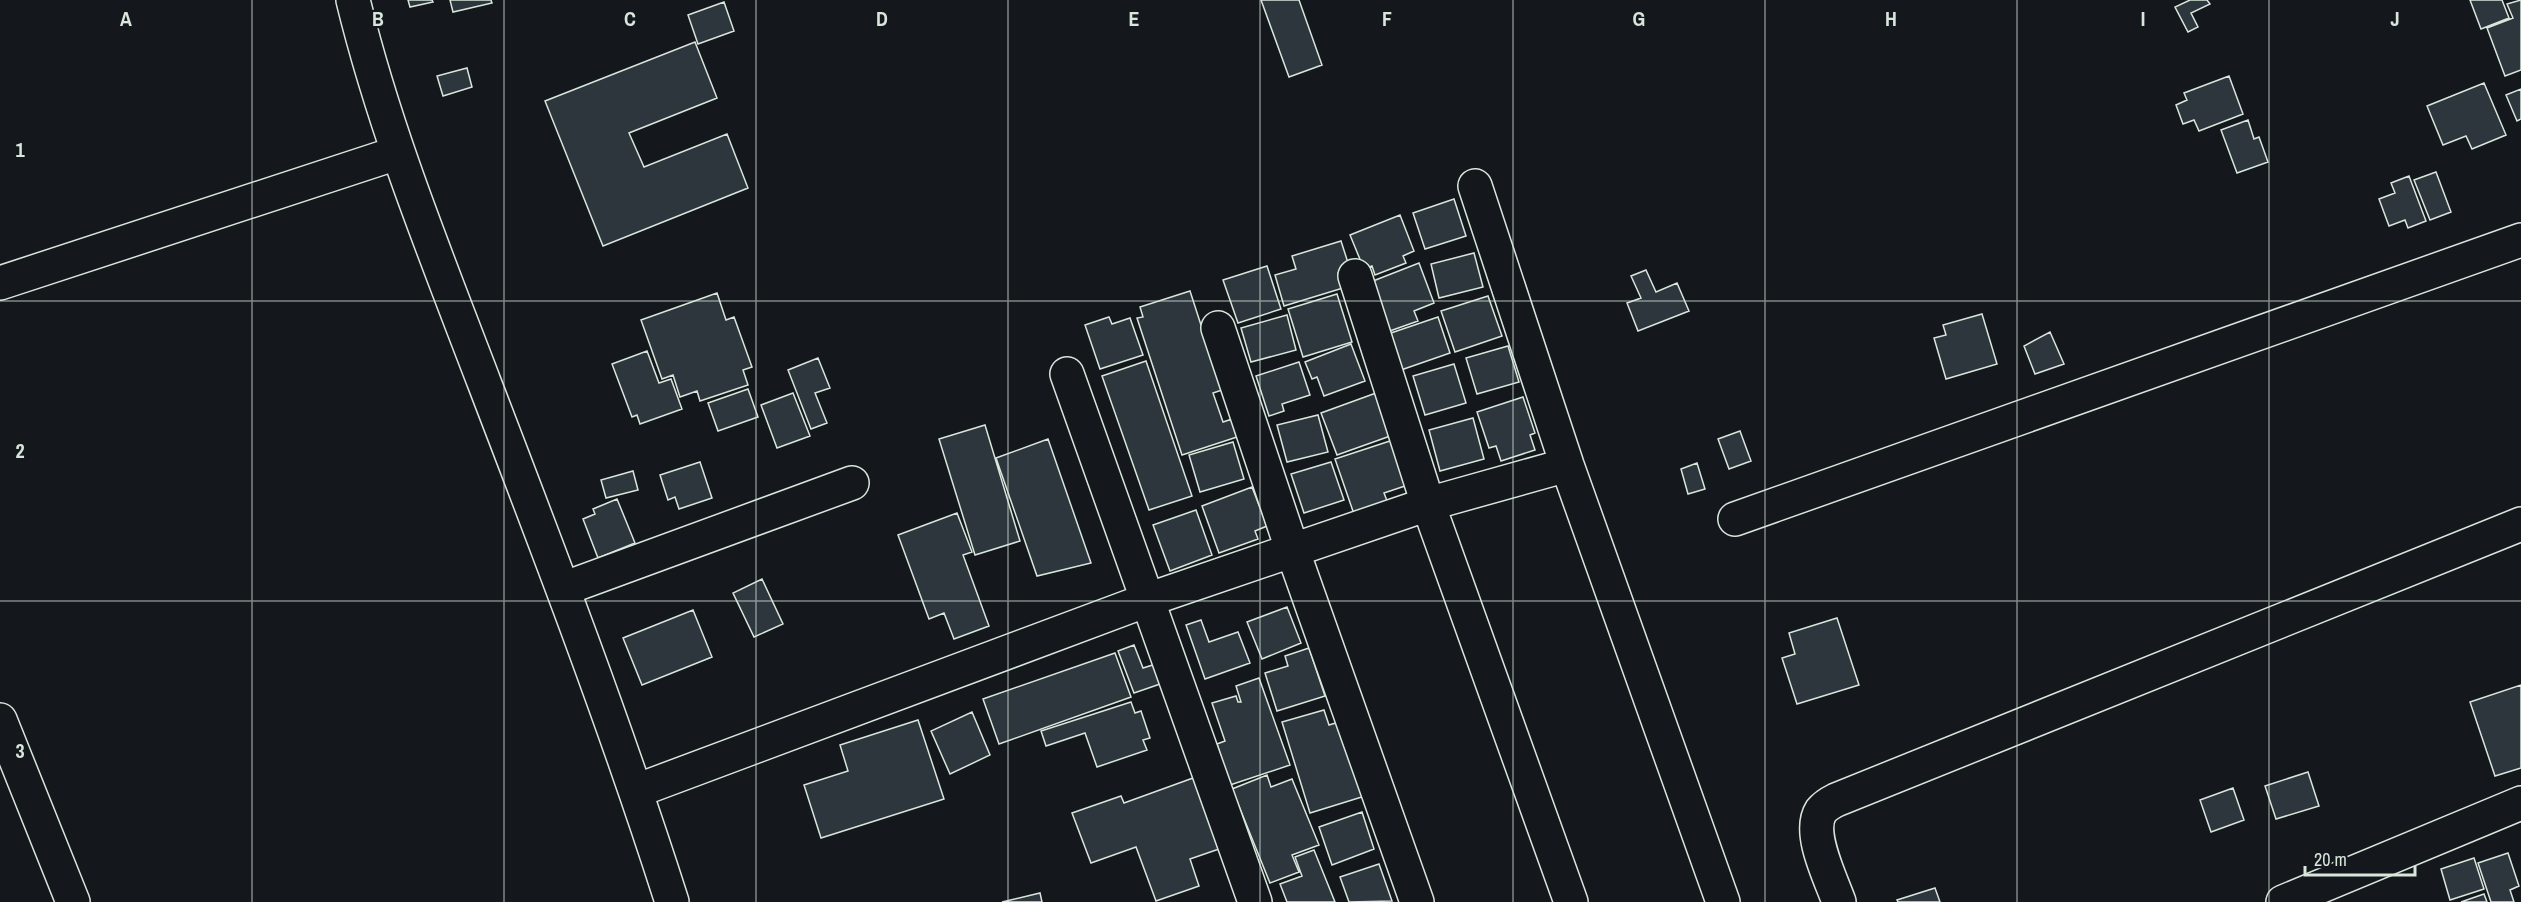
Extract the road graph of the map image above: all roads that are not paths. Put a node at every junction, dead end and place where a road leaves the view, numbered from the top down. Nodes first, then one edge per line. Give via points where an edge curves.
1 (353, 0) edge
2 (397, 153) junction
3 (1475, 186) dead end
4 (2521, 240) edge
5 (1355, 276) dead end
6 (0, 284) edge
7 (1218, 328) dead end
8 (1067, 374) dead end
9 (1567, 465) junction
10 (852, 483) dead end
11 (1428, 504) junction
12 (1735, 519) dead end
13 (2521, 524) edge
14 (1292, 549) junction
15 (563, 589) junction
16 (1147, 600) junction
17 (0, 720) edge
18 (636, 791) junction
19 (2521, 803) edge
20 (73, 902) edge
21 (672, 902) edge
22 (1255, 902) edge
23 (1417, 902) edge
24 (1571, 902) edge
25 (1723, 902) edge
26 (1839, 902) edge
27 (2283, 902) edge

1 - 2 street
2 - 6 street
2 - 15 street
3 - 9 street
4 - 12 street
5 - 11 street
7 - 14 street
8 - 16 street
9 - 11 street
9 - 25 street
10 - 15 street
11 - 14 street
11 - 24 street
13 - 26 street via 1836,800 1820,813 1816,837
14 - 16 street
14 - 23 street
15 - 18 street
16 - 18 street
16 - 22 street
17 - 20 street
18 - 21 street
19 - 27 street

